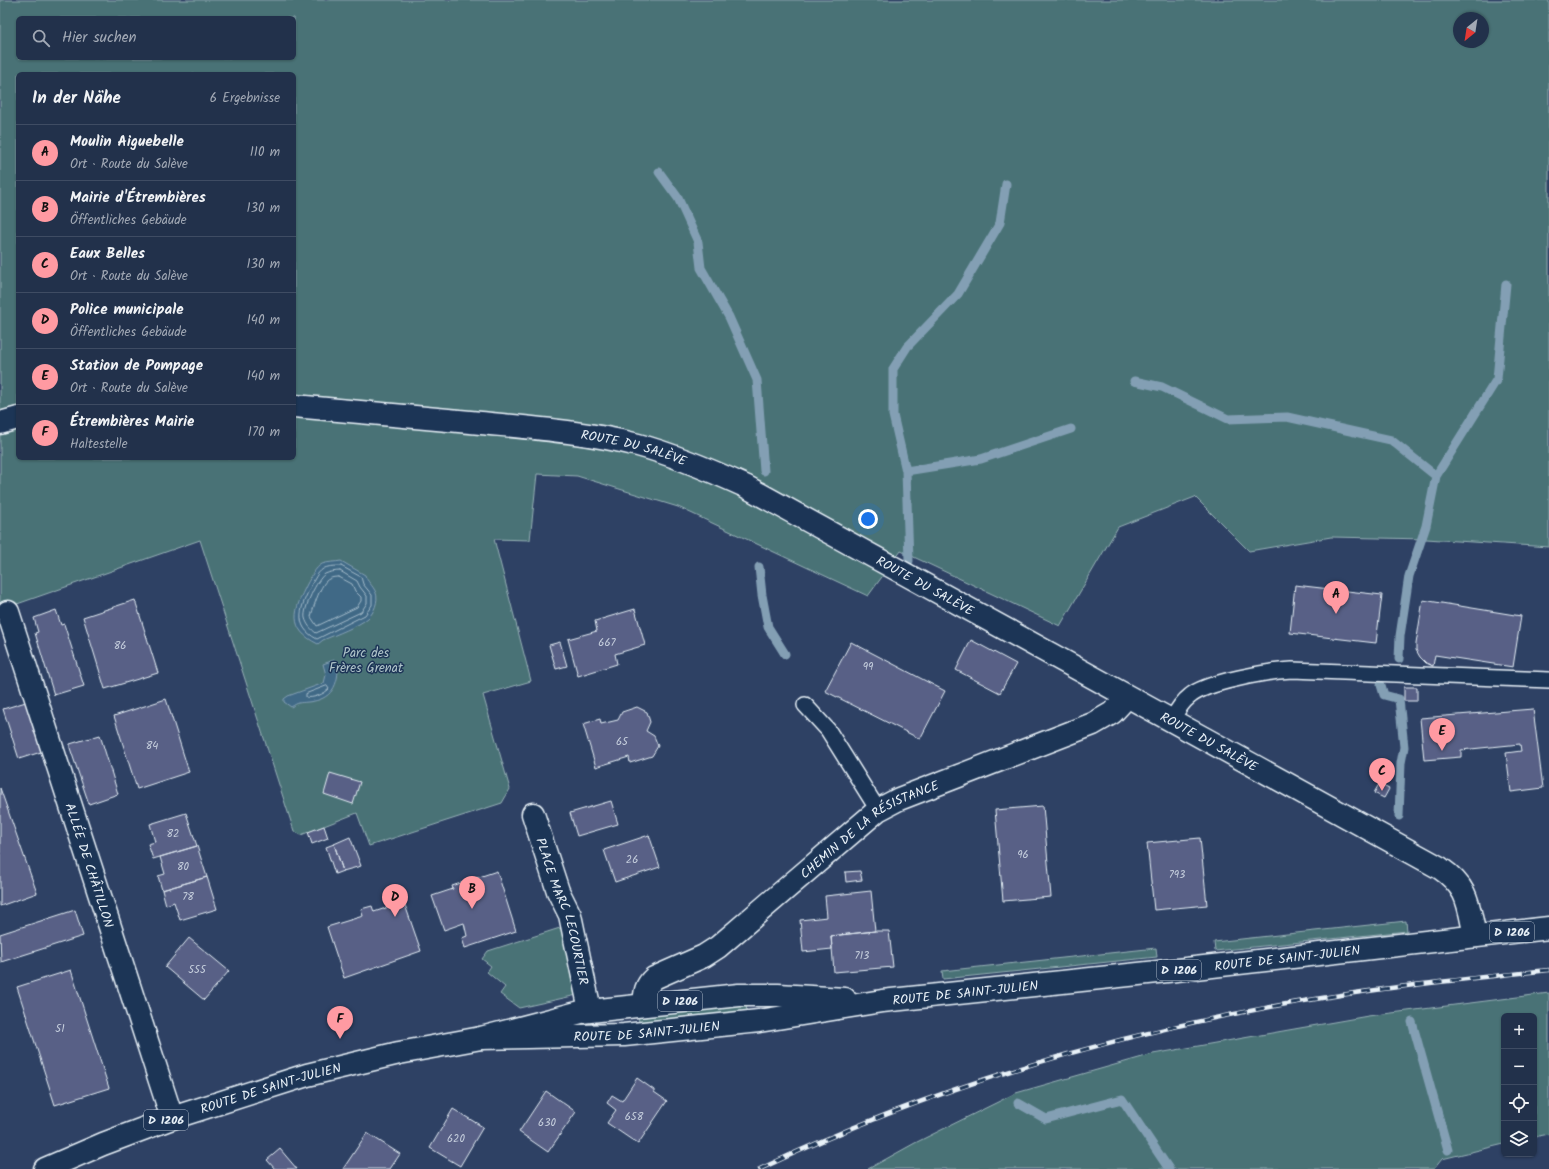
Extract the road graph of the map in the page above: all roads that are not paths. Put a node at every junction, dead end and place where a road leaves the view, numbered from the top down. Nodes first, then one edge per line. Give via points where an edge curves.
1 (296, 406) edge
2 (16, 419) edge
3 (0, 423) edge
4 (8, 612) dead end
5 (1549, 680) edge
6 (1127, 697) junction
7 (806, 705) dead end
8 (1171, 720) junction
9 (878, 810) junction
10 (533, 814) dead end
11 (1549, 928) edge
12 (1475, 936) junction
13 (882, 1002) junction
14 (644, 1005) junction
15 (590, 1010) junction
16 (595, 1036) junction
17 (481, 1038) junction
18 (172, 1118) junction
19 (45, 1169) edge

1 - 6 street, ROUTE DU SALÈVE via 554,431 637,445 674,456 745,486
2 - 3 street
4 - 18 street, ALLÉE DE CHÂTILLON
5 - 8 lane via 1270,671 1198,690 1184,701
6 - 8 street, ROUTE DU SALÈVE
6 - 9 street, CHEMIN DE LA RÉSISTANCE via 1112,713 1093,724 899,799
7 - 9 lane via 828,730
8 - 12 street, ROUTE DU SALÈVE via 1444,871 1459,885 1466,898
9 - 14 street, CHEMIN DE LA RÉSISTANCE via 718,947 654,978 645,990
10 - 15 street, PLACE MARC LECOURTIER via 558,891 570,915
11 - 12 street, ROUTE DE SAINT-JULIEN / D 1206
12 - 13 street, ROUTE DE SAINT-JULIEN / D 1206
13 - 14 street, ROUTE DE SAINT-JULIEN / D 1206 via 746,995
13 - 16 street, ROUTE DE SAINT-JULIEN / D 1206 via 773,1020
14 - 15 street, ROUTE DE SAINT-JULIEN / D 1206
15 - 16 street, PLACE MARC LECOURTIER
15 - 17 street, ROUTE DE SAINT-JULIEN / D 1206
16 - 17 street, ROUTE DE SAINT-JULIEN / D 1206
17 - 18 street, ROUTE DE SAINT-JULIEN / D 1206 via 399,1053 307,1075
18 - 19 street, ROUTE DE SAINT-JULIEN / D 1206

